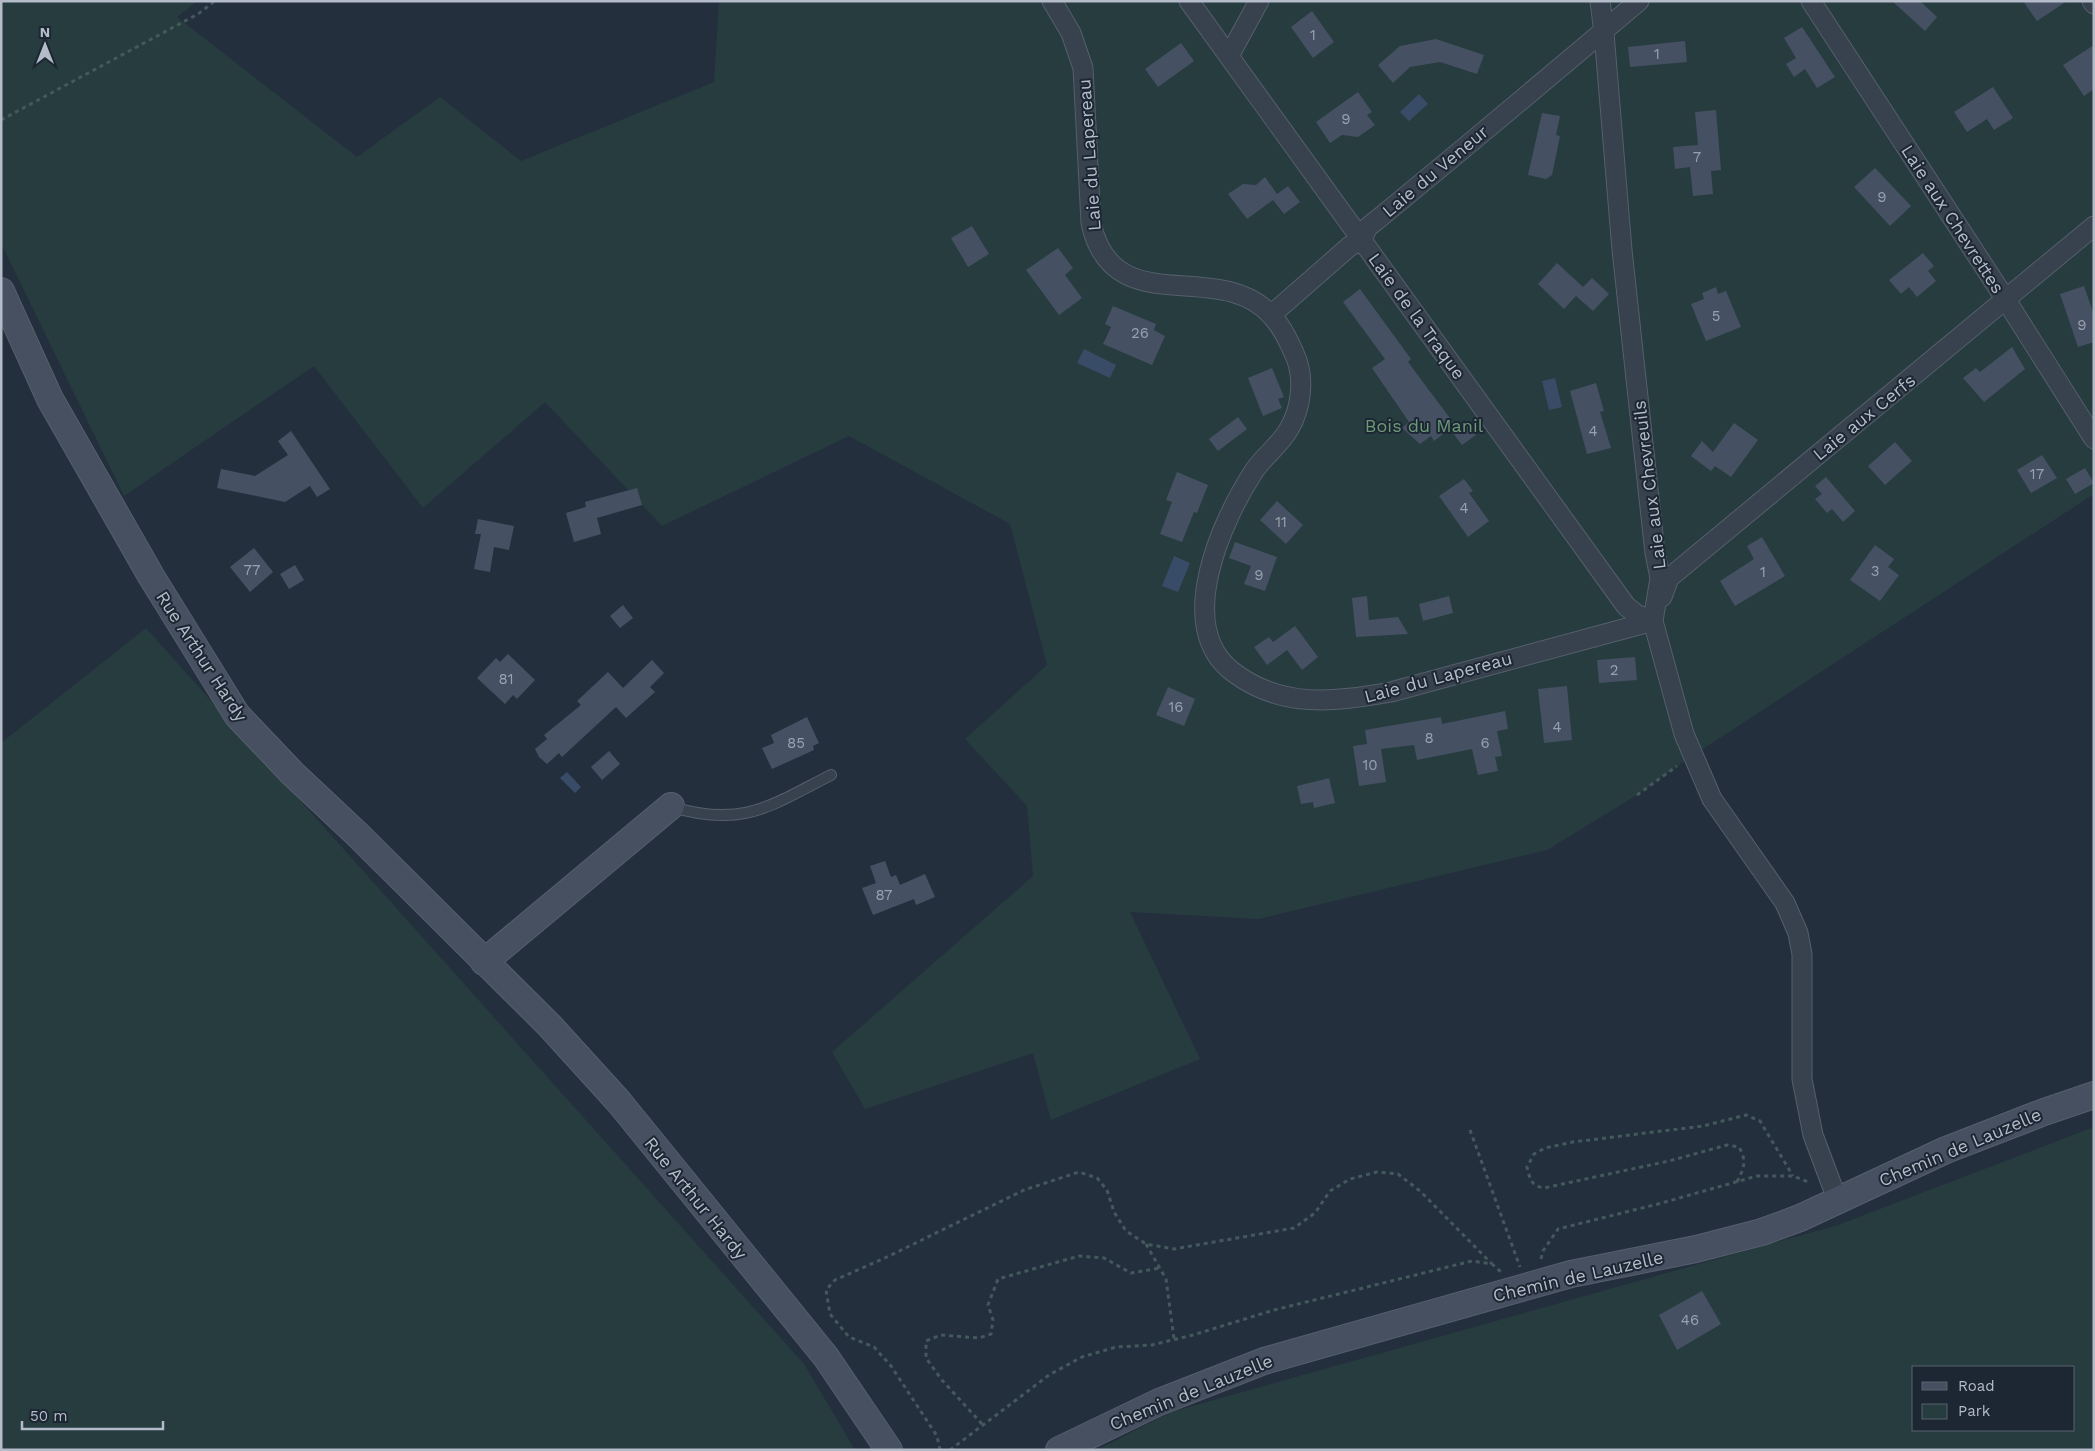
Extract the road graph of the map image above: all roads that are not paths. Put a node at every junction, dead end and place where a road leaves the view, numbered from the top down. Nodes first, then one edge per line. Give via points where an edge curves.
1 (1052, 1) edge
2 (1189, 1) edge
3 (1259, 1) edge
4 (1600, 1) edge
5 (1639, 1) edge
6 (1811, 1) edge
7 (2092, 1) edge
8 (2094, 4) edge
9 (1604, 33) junction
10 (1230, 56) junction
11 (2094, 226) edge
12 (1362, 240) junction
13 (1, 291) edge
14 (2006, 300) junction
15 (1271, 315) junction
16 (2094, 439) edge
17 (1652, 621) junction
18 (831, 775) dead end
19 (671, 806) joint
20 (484, 962) junction
21 (2094, 1095) edge
22 (1836, 1196) junction
23 (889, 1450) edge
24 (1059, 1450) edge

1 - 15 street, Laie du Lapereau via 1071,33 1083,68 1091,223 1103,256 1121,273 1136,279 1148,283 1220,289 1247,298
2 - 10 street, Laie de la Traque
3 - 10 street
4 - 9 street, Laie aux Chevreuils
5 - 9 street, Laie du Veneur
6 - 14 street, Laie aux Chevrettes
7 - 8 street
9 - 12 street, Laie du Veneur via 1368,228
9 - 17 street, Laie aux Chevreuils via 1622,250 1660,578
10 - 12 street, Laie de la Traque
11 - 14 street, Laie aux Cerfs
12 - 15 street, Laie du Veneur via 1350,246
12 - 17 street, Laie de la Traque via 1626,606
13 - 20 street, Rue Arthur Hardy via 50,399 151,576 237,715
14 - 16 street, Laie aux Chevrettes
14 - 17 street, Laie aux Cerfs via 1669,578
15 - 17 street, Laie du Lapereau via 1295,355 1300,400 1289,430 1255,470 1240,495 1208,573 1205,628 1212,648 1224,666 1242,680 1276,695 1301,701 1352,699 1391,692
17 - 22 street, Laie aux Chevreuils via 1684,734 1701,777 1727,824 1793,917 1802,954 1802,1079 1813,1135
18 - 19 lane via 750,814 693,813
19 - 20 street
20 - 23 street, Rue Arthur Hardy via 550,1026 619,1102 826,1357
21 - 22 street, Chemin de Lauzelle via 1993,1131
22 - 24 street, Chemin de Lauzelle via 1800,1218 1730,1242 1616,1264 1264,1361 1159,1402

